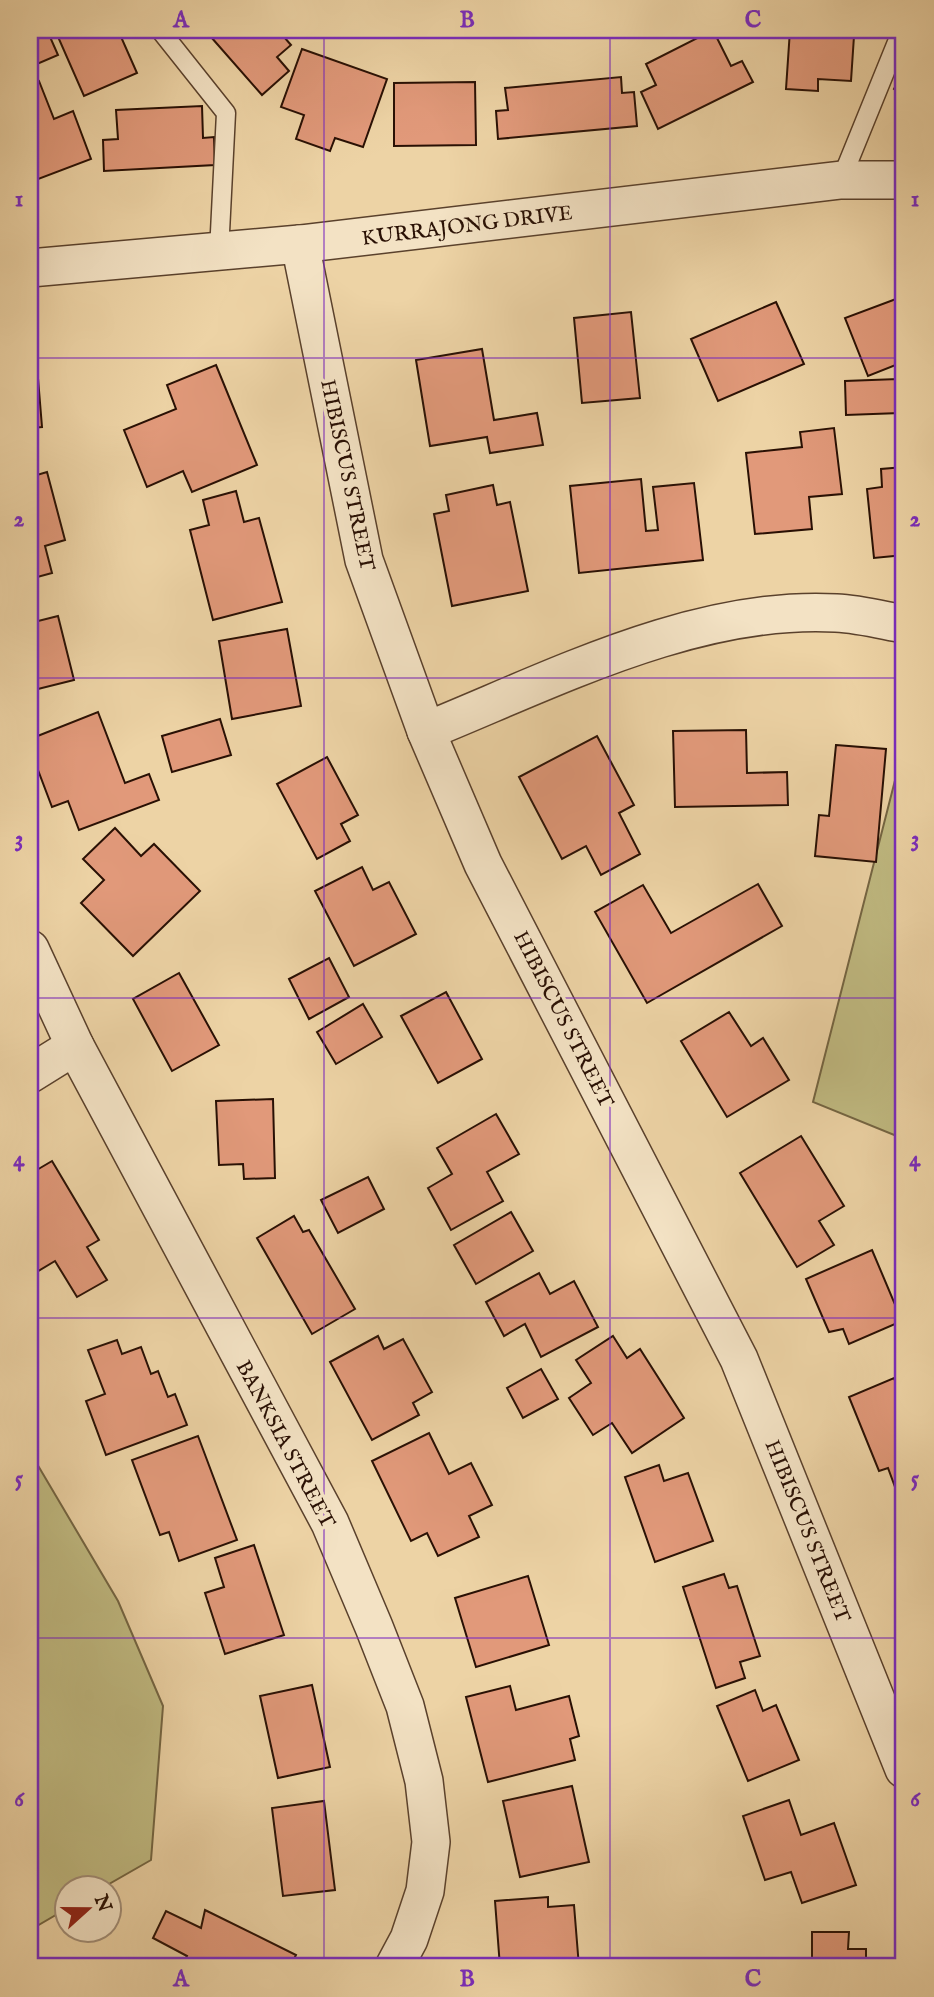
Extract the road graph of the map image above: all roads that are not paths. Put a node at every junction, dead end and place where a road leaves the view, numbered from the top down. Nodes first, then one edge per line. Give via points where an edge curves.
1 (160, 30) edge
2 (902, 30) edge
3 (841, 180) junction
4 (904, 180) edge
5 (300, 244) junction
6 (219, 252) junction
7 (30, 268) edge
8 (904, 624) edge
9 (426, 731) junction
10 (30, 949) edge
11 (75, 1046) junction
12 (30, 1074) edge
13 (904, 1769) edge
14 (394, 1967) edge

1 - 6 lane via 226,113
2 - 3 lane
3 - 4 street, KURRAJONG DRIVE
3 - 5 street, KURRAJONG DRIVE
5 - 6 street, KURRAJONG DRIVE
5 - 9 street, HIBISCUS STREET via 364,560
6 - 7 street, KURRAJONG DRIVE
8 - 9 street via 836,612 761,615 647,641
9 - 13 street, HIBISCUS STREET via 483,863 739,1360
10 - 11 street, BANKSIA STREET
11 - 12 street
11 - 14 street, BANKSIA STREET via 330,1523 405,1706 424,1782 431,1842 425,1891 409,1940

